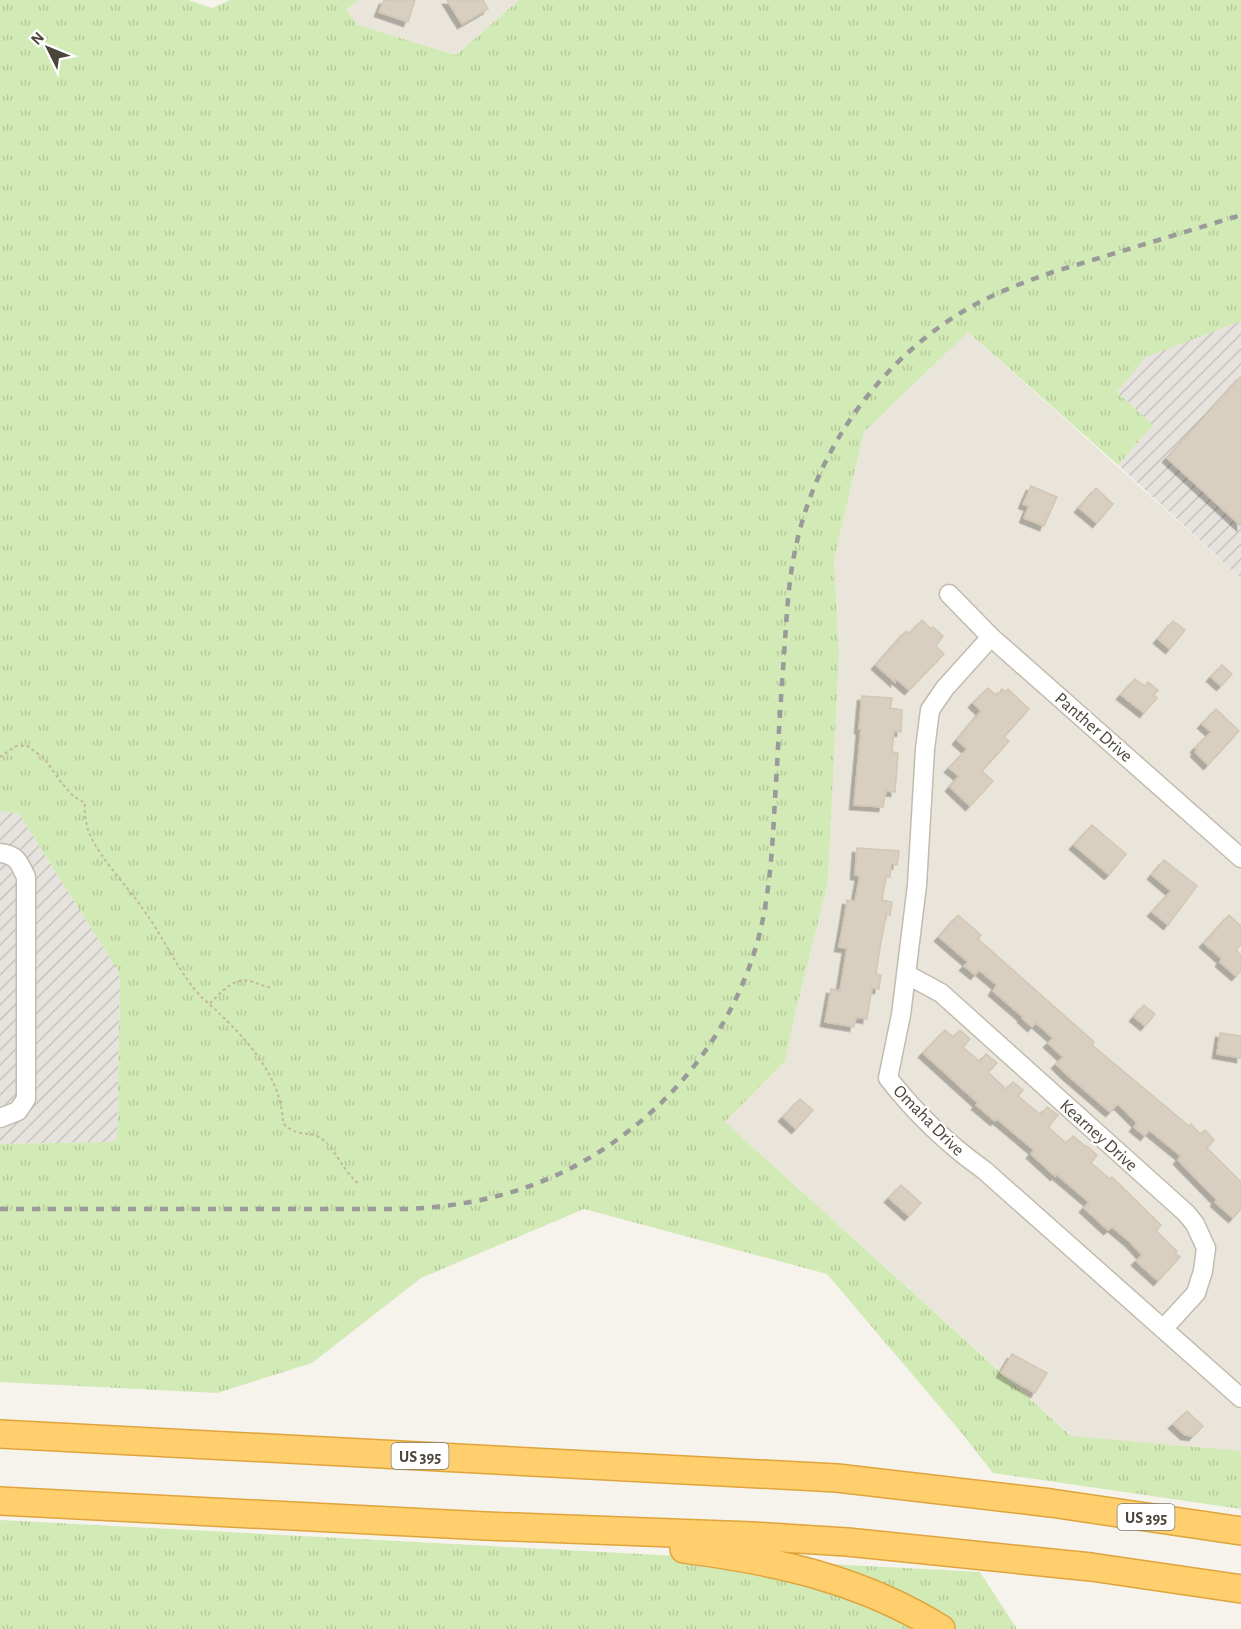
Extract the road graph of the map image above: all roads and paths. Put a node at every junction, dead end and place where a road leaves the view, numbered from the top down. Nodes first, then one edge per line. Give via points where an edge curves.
1 (949, 594) dead end
2 (991, 637) junction
3 (0, 757) edge
4 (0, 853) edge
5 (1241, 858) edge
6 (906, 975) junction
7 (273, 988) dead end
8 (210, 1003) junction
9 (0, 1118) edge
10 (358, 1183) dead end
11 (1162, 1329) junction
12 (1241, 1398) edge
13 (0, 1434) edge
14 (0, 1501) edge
15 (486, 1526) junction
16 (1241, 1532) edge
17 (1241, 1588) edge
18 (941, 1629) edge

1 - 2 street, Panther Drive
2 - 5 street, Panther Drive
2 - 6 street, Omaha Drive via 930,710
3 - 8 path via 16,746 27,746 44,758 73,796 85,803 90,835 102,856 156,927 193,987
4 - 9 street via 10,854 19,862 26,877 27,1048 26,1098 18,1111
6 - 11 street, Omaha Drive via 888,1078 951,1146 984,1170
6 - 11 street, Kearney Drive via 941,993 1195,1224 1206,1248 1203,1271 1196,1293
7 - 8 path via 249,981 235,982
8 - 10 path via 263,1064 279,1094 284,1123 291,1132 322,1139
11 - 12 street, Omaha Drive
13 - 16 highway, US 395 via 837,1478 1051,1503
14 - 15 highway
15 - 17 highway via 848,1542
15 - 18 highway via 766,1561 868,1591

